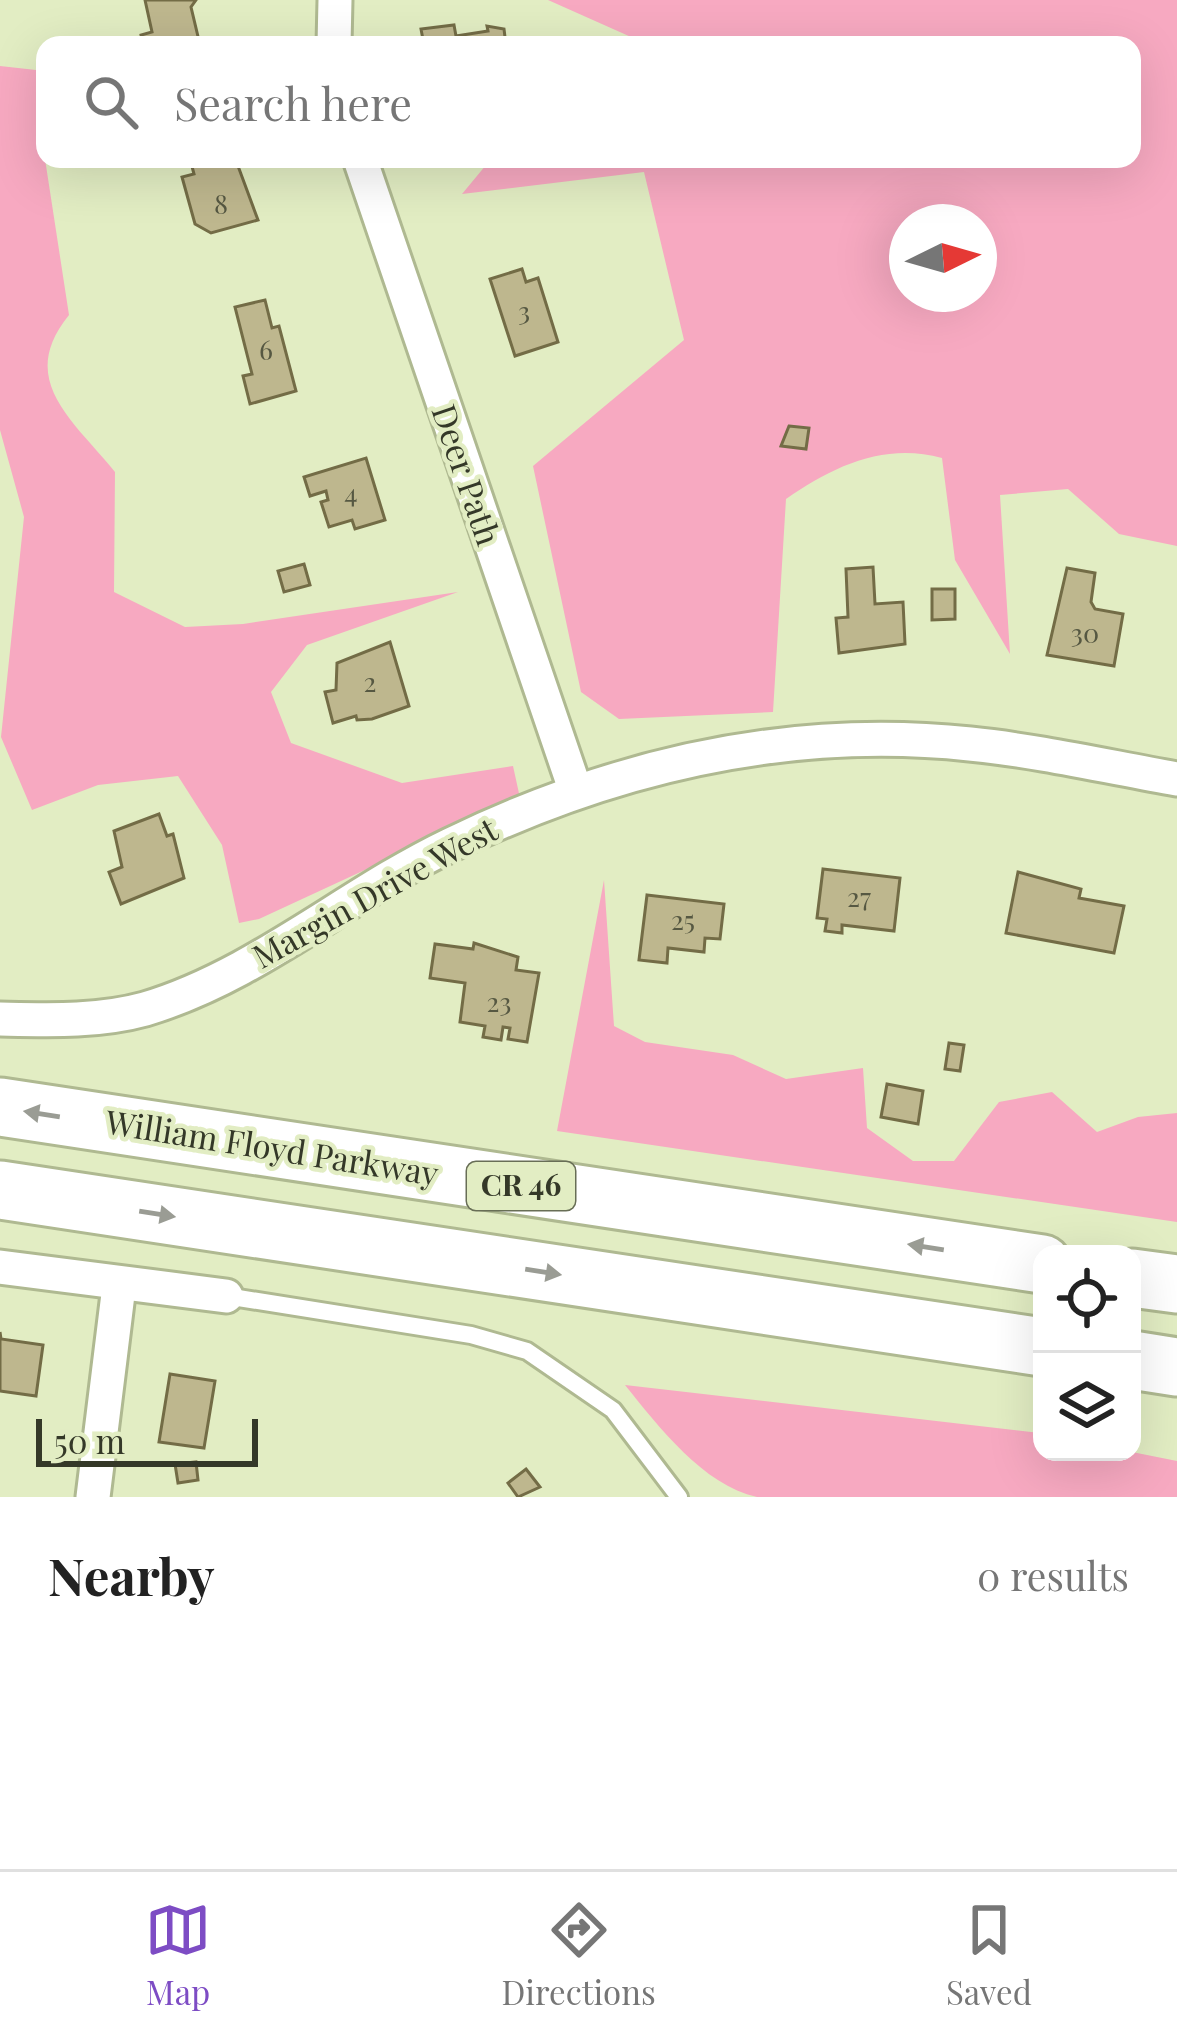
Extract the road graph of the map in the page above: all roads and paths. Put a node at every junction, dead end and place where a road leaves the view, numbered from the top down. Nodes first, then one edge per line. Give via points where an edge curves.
1 (335, 0) edge
2 (334, 36) edge
3 (363, 168) edge
4 (1177, 779) edge
5 (575, 789) junction
6 (0, 1019) edge
7 (0, 1107) edge
8 (0, 1190) edge
9 (1033, 1263) edge
10 (0, 1268) edge
11 (1141, 1278) edge
12 (1177, 1284) edge
13 (119, 1286) junction
14 (226, 1296) joint
15 (1033, 1346) edge
16 (1141, 1361) edge
17 (1177, 1367) edge
18 (93, 1497) edge
19 (680, 1497) edge

1 - 2 street
3 - 5 street, Deer Path
4 - 5 street, Margin Drive West via 973,744 877,738 803,741 660,765
5 - 6 street, Margin Drive West via 446,847 194,991 80,1020
9 -> 7 highway, William Floyd Parkway / CR 46
8 -> 15 highway
10 - 13 street
11 - 12 highway
13 - 14 street
13 - 18 street
14 - 19 lane via 471,1335 527,1352 613,1411
16 - 17 highway

